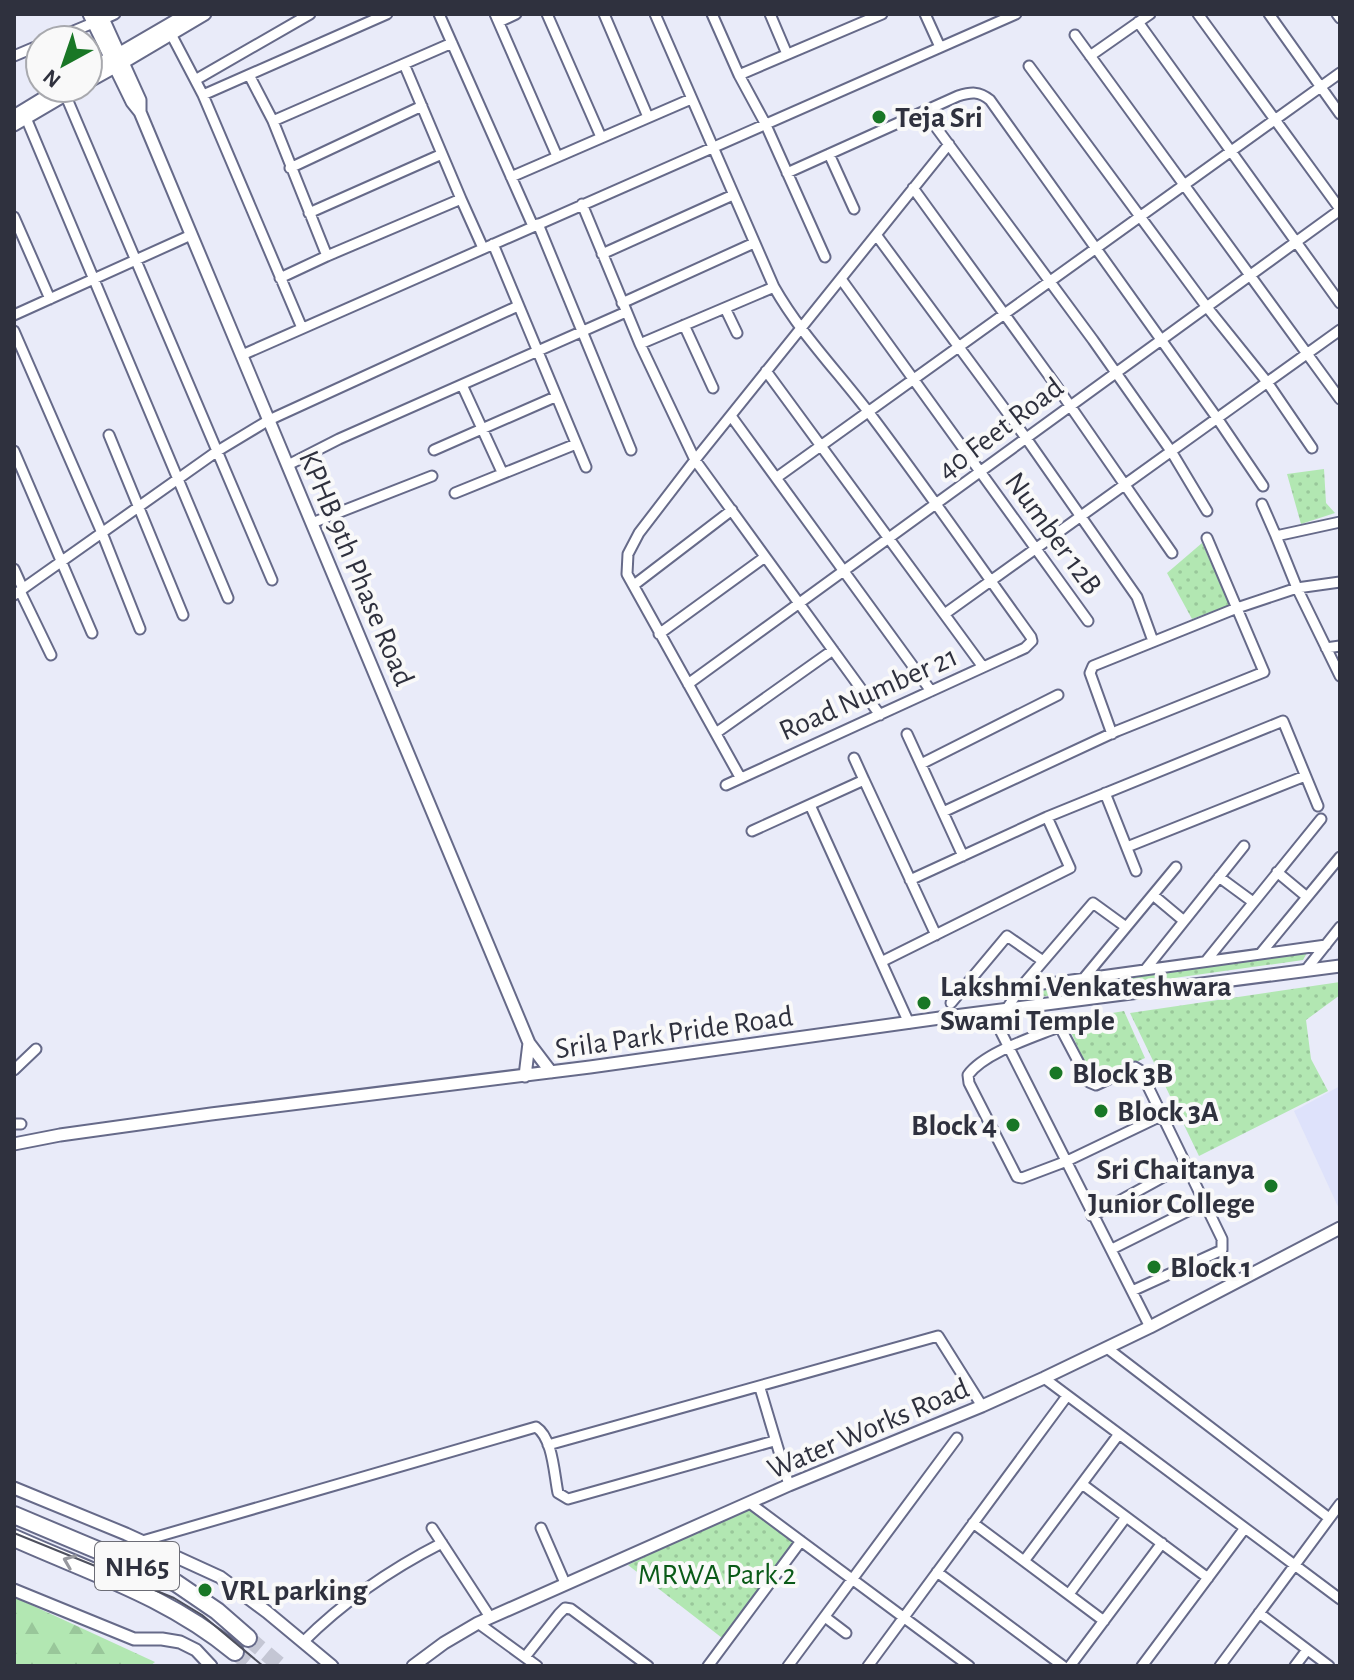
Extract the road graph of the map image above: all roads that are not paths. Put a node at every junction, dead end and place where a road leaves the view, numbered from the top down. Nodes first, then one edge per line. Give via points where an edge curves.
1 (115, 14) edge
2 (187, 14) edge
3 (205, 14) edge
4 (310, 14) edge
5 (387, 14) edge
6 (439, 14) edge
7 (516, 14) edge
8 (547, 14) edge
9 (604, 14) edge
10 (655, 14) edge
11 (712, 14) edge
12 (770, 14) edge
13 (882, 14) edge
14 (925, 14) edge
15 (986, 14) edge
16 (1016, 14) edge
17 (1150, 14) edge
18 (1198, 14) edge
19 (1269, 14) edge
20 (97, 18) edge
21 (497, 18) edge
22 (1138, 22) junction
23 (991, 25) junction
24 (171, 34) junction
25 (1075, 35) dead end
26 (452, 43) junction
27 (940, 47) junction
28 (787, 54) junction
29 (1090, 56) junction
30 (117, 60) junction
31 (404, 64) junction
32 (104, 65) edge
33 (1029, 66) dead end
34 (104, 70) edge
35 (1340, 73) edge
36 (249, 75) junction
37 (739, 75) junction
38 (197, 79) junction
39 (1321, 88) junction
40 (203, 95) junction
41 (691, 99) junction
42 (42, 104) edge
43 (69, 104) edge
44 (422, 106) junction
45 (924, 111) junction
46 (1340, 114) edge
47 (20, 117) edge
48 (648, 117) junction
49 (1275, 120) junction
50 (273, 121) junction
51 (765, 123) junction
52 (14, 125) edge
53 (601, 137) junction
54 (949, 144) junction
55 (711, 147) junction
56 (1231, 152) junction
57 (442, 154) junction
58 (829, 154) junction
59 (557, 156) junction
60 (290, 168) junction
61 (787, 173) junction
62 (511, 177) junction
63 (1185, 185) junction
64 (913, 188) junction
65 (733, 195) junction
66 (461, 199) junction
67 (582, 204) junction
68 (854, 209) dead end
69 (1340, 209) edge
70 (309, 213) junction
71 (14, 217) edge
72 (1141, 217) junction
73 (535, 225) junction
74 (191, 235) junction
75 (877, 236) junction
76 (1296, 242) junction
77 (754, 243) junction
78 (488, 246) junction
79 (1096, 250) junction
80 (602, 254) junction
81 (327, 256) junction
82 (825, 257) dead end
83 (135, 260) junction
84 (1250, 275) junction
85 (280, 278) junction
86 (93, 279) junction
87 (841, 279) junction
88 (1050, 281) junction
89 (774, 287) junction
90 (50, 299) junction
91 (1340, 303) edge
92 (518, 306) junction
93 (1206, 306) junction
94 (624, 308) junction
95 (725, 308) junction
96 (1004, 314) junction
97 (14, 315) edge
98 (684, 325) junction
99 (302, 328) junction
100 (802, 328) junction
101 (1340, 330) edge
102 (14, 331) edge
103 (581, 331) junction
104 (737, 333) dead end
105 (1161, 339) junction
106 (640, 344) junction
107 (959, 347) junction
108 (537, 351) junction
109 (1307, 354) junction
110 (242, 355) junction
111 (766, 371) junction
112 (1115, 372) junction
113 (913, 379) junction
114 (1267, 382) junction
115 (462, 385) junction
116 (713, 388) dead end
117 (555, 397) junction
118 (1340, 399) edge
119 (1070, 406) junction
120 (868, 412) junction
121 (731, 416) junction
122 (1217, 418) junction
123 (269, 420) junction
124 (482, 428) junction
125 (109, 435) dead end
126 (1026, 438) junction
127 (576, 444) junction
128 (822, 445) junction
129 (1312, 448) dead end
130 (434, 450) dead end
131 (631, 450) dead end
132 (14, 451) edge
133 (1171, 451) junction
134 (216, 452) junction
135 (695, 460) junction
136 (288, 465) junction
137 (586, 467) dead end
138 (502, 472) junction
139 (981, 473) junction
140 (432, 476) dead end
141 (776, 478) junction
142 (178, 481) junction
143 (1124, 485) junction
144 (1263, 486) dead end
145 (455, 493) dead end
146 (1262, 504) dead end
147 (936, 505) junction
148 (138, 506) junction
149 (732, 510) junction
150 (1207, 511) dead end
151 (1080, 516) junction
152 (1340, 522) edge
153 (312, 523) junction
154 (102, 533) junction
155 (1276, 536) junction
156 (890, 538) junction
157 (1207, 538) dead end
158 (1036, 548) junction
159 (1172, 553) dead end
160 (765, 557) junction
161 (62, 561) junction
162 (14, 569) edge
163 (844, 570) junction
164 (272, 580) dead end
165 (990, 581) junction
166 (1340, 582) edge
167 (634, 585) junction
168 (1297, 588) junction
169 (19, 592) edge
170 (228, 598) dead end
171 (799, 603) junction
172 (1237, 608) junction
173 (946, 613) junction
174 (183, 615) dead end
175 (1088, 621) dead end
176 (140, 629) dead end
177 (92, 633) dead end
178 (659, 634) junction
179 (1153, 641) junction
180 (1340, 646) edge
181 (1326, 648) junction
182 (833, 650) junction
183 (51, 655) dead end
184 (983, 667) junction
185 (1340, 676) edge
186 (688, 684) junction
187 (931, 691) junction
188 (1058, 695) dead end
189 (880, 715) junction
190 (716, 733) junction
191 (907, 734) dead end
192 (1112, 734) junction
193 (854, 758) dead end
194 (921, 764) junction
195 (1305, 776) junction
196 (740, 777) junction
197 (864, 780) junction
198 (726, 785) dead end
199 (1105, 793) junction
200 (810, 805) junction
201 (1318, 806) dead end
202 (943, 812) junction
203 (1047, 817) junction
204 (1321, 819) dead end
205 (752, 831) dead end
206 (1244, 846) dead end
207 (1127, 847) junction
208 (963, 856) junction
209 (1338, 864) edge
210 (1176, 867) dead end
211 (1136, 871) dead end
212 (1277, 872) junction
213 (1219, 877) junction
214 (910, 880) junction
215 (1153, 895) junction
216 (1307, 897) junction
217 (1253, 902) junction
218 (1184, 921) junction
219 (1126, 927) junction
220 (1340, 927) edge
221 (936, 935) junction
222 (1326, 945) junction
223 (1261, 953) junction
224 (883, 961) junction
225 (1043, 961) junction
226 (1206, 961) junction
227 (1340, 966) edge
228 (1145, 970) junction
229 (1305, 971) junction
230 (1084, 978) junction
231 (1021, 987) junction
232 (951, 1003) dead end
233 (1000, 1010) junction
234 (909, 1023) junction
235 (529, 1043) junction
236 (1010, 1047) junction
237 (36, 1049) dead end
238 (14, 1070) edge
239 (551, 1072) junction
240 (525, 1076) junction
241 (1161, 1116) junction
242 (14, 1144) edge
243 (1067, 1161) junction
244 (1185, 1165) junction
245 (1204, 1203) junction
246 (1092, 1216) junction
247 (1340, 1228) edge
248 (1112, 1249) junction
249 (1132, 1291) junction
250 (1150, 1327) junction
251 (1107, 1348) junction
252 (1044, 1378) junction
253 (760, 1388) junction
254 (1067, 1396) junction
255 (982, 1406) junction
256 (1119, 1434) junction
257 (957, 1438) dead end
258 (774, 1441) junction
259 (548, 1445) junction
260 (1082, 1484) junction
261 (789, 1485) junction
262 (14, 1488) edge
263 (751, 1504) junction
264 (1340, 1504) edge
265 (1126, 1517) junction
266 (1329, 1518) junction
267 (21, 1519) edge
268 (973, 1523) junction
269 (432, 1528) dead end
270 (541, 1528) dead end
271 (1245, 1528) junction
272 (17, 1539) edge
273 (801, 1541) junction
274 (139, 1542) junction
275 (442, 1543) junction
276 (1162, 1543) junction
277 (1024, 1561) junction
278 (1295, 1565) junction
279 (937, 1572) junction
280 (1208, 1578) junction
281 (853, 1579) junction
282 (565, 1583) junction
283 (14, 1590) edge
284 (1069, 1594) junction
285 (1340, 1599) edge
286 (1259, 1613) junction
287 (825, 1617) junction
288 (904, 1618) junction
289 (484, 1620) junction
290 (1104, 1621) junction
291 (846, 1633) dead end
292 (248, 1638) tunnel mouth
293 (303, 1642) junction
294 (1307, 1650) junction
295 (235, 1652) tunnel mouth
296 (525, 1657) junction
297 (420, 1664) edge
298 (211, 1666) edge
299 (332, 1666) edge
300 (537, 1666) edge
301 (648, 1666) edge
302 (708, 1666) edge
303 (788, 1666) edge
304 (868, 1666) edge
305 (969, 1666) edge
306 (1063, 1666) edge
307 (1070, 1666) edge
308 (1142, 1666) edge
309 (1220, 1666) edge
310 (1295, 1666) edge
311 (1329, 1666) edge

1 - 20 street
2 - 30 street
3 - 24 street
4 - 38 street
5 - 36 street
6 - 26 street
7 - 21 street
8 - 53 street
9 - 48 street
10 - 41 street
11 - 37 street
12 - 28 street
13 - 28 street
14 - 27 street
15 - 23 street
16 - 23 street
17 - 22 street
18 - 49 street
19 - 39 street
20 - 30 street, KPHB 9th Phase Road
21 - 59 street
22 - 29 street
22 - 56 street
23 - 27 street
24 - 30 street
24 - 38 street
25 - 29 street
26 - 31 street
26 - 62 street
27 - 51 street
28 - 37 street
29 - 63 street
30 - 32 street
30 - 34 street
30 - 74 street, KPHB 9th Phase Road via 140,100 140,112
31 - 44 street
31 - 50 street
33 - 72 street
35 - 39 street
36 - 40 street
36 - 50 street
37 - 51 street
38 - 40 street
39 - 46 street
39 - 49 street
40 - 85 street
41 - 48 street
41 - 55 street
42 - 47 street
43 - 83 street
44 - 57 street
44 - 60 street
45 - 54 street
45 - 58 street
45 - 79 street via 970,92 983,94
47 - 52 street
47 - 86 street
48 - 53 street
49 - 56 street
49 - 69 street
50 - 60 street
51 - 55 street
51 - 61 street
53 - 59 street
54 - 64 street
54 - 88 street
55 - 65 street
55 - 67 street
56 - 63 street
56 - 76 street
57 - 66 street
57 - 70 street
58 - 61 street
58 - 68 street
59 - 62 street
60 - 70 street
61 - 82 street
62 - 73 street
63 - 72 street
63 - 84 street
64 - 75 street
64 - 96 street
65 - 77 street
65 - 80 street
66 - 78 street
66 - 81 street
67 - 73 street
67 - 80 street
69 - 76 street, 40 Feet Road
70 - 81 street
71 - 90 street
72 - 79 street
72 - 93 street
73 - 78 street
73 - 103 street
74 - 83 street
74 - 110 street, KPHB 9th Phase Road
75 - 87 street
75 - 107 street
76 - 84 street, 40 Feet Road
76 - 91 street
77 - 89 street
77 - 94 street
78 - 92 street
78 - 99 street
79 - 88 street
79 - 105 street
80 - 94 street
81 - 85 street
83 - 86 street
83 - 134 street
84 - 93 street, 40 Feet Road
84 - 109 street
85 - 99 street
86 - 90 street
86 - 142 street
87 - 100 street
87 - 113 street, Number 12B
88 - 96 street
88 - 112 street
89 - 95 street
89 - 100 street
90 - 97 street
92 - 108 street
92 - 123 street
93 - 105 street, 40 Feet Road
93 - 114 street
94 - 103 street
94 - 106 street
95 - 98 street
95 - 104 street
96 - 107 street
96 - 119 street
98 - 106 street
98 - 116 street
99 - 110 street
100 - 111 street
100 - 120 street
101 - 109 street
102 - 154 street
103 - 108 street
103 - 131 street
105 - 112 street, 40 Feet Road
105 - 122 street
106 - 135 street
107 - 113 street
107 - 126 street
108 - 115 street
108 - 117 street
109 - 114 street
109 - 118 street
110 - 123 street, KPHB 9th Phase Road
111 - 121 street
111 - 128 street
112 - 119 street, 40 Feet Road
112 - 133 street
113 - 120 street
113 - 139 street, Number 12B
114 - 122 street
114 - 129 street
115 - 124 street
115 - 136 street
117 - 124 street
117 - 127 street
119 - 126 street, 40 Feet Road
119 - 143 street
120 - 128 street
120 - 147 street
121 - 135 street
121 - 141 street
122 - 133 street
122 - 144 street
123 - 134 street
123 - 136 street, KPHB 9th Phase Road
124 - 130 street
124 - 138 street
125 - 148 street
126 - 139 street, 40 Feet Road
126 - 151 street
127 - 137 street
127 - 138 street
128 - 141 street
128 - 156 street
132 - 161 street
133 - 143 street
133 - 150 street
134 - 142 street
134 - 164 street
135 - 149 street
135 - 167 street via 628,554 626,565
136 - 153 street, KPHB 9th Phase Road
138 - 145 street
139 - 147 street, 40 Feet Road
139 - 158 street, Number 12B
140 - 153 street
141 - 163 street
142 - 148 street
142 - 170 street
143 - 151 street
143 - 159 street
146 - 155 street
147 - 156 street, 40 Feet Road
147 - 165 street
148 - 154 street
148 - 174 street
149 - 160 street
149 - 167 street
151 - 158 street
151 - 179 street via 1137,597
152 - 155 street
153 - 235 street, KPHB 9th Phase Road
154 - 161 street
154 - 176 street
155 - 168 street
156 - 163 street, 40 Feet Road
156 - 173 street
157 - 172 street
158 - 165 street
158 - 175 street, Number 12B
160 - 171 street
160 - 178 street
161 - 169 street
161 - 177 street
162 - 169 street
163 - 171 street, 40 Feet Road
163 - 187 street
165 - 173 street
165 - 184 street, Road Number 21 via 1031,637 1029,645
166 - 168 street
167 - 178 street
168 - 172 street
168 - 181 street
169 - 183 street
171 - 182 street
171 - 186 street, 40 Feet Road
172 - 179 street
172 - 192 street via 1264,672
173 - 184 street
178 - 186 street
179 - 192 street via 1091,668
180 - 181 street
181 - 185 street
182 - 189 street
182 - 190 street
184 - 187 street, Road Number 21
186 - 190 street
187 - 189 street, Road Number 21
188 - 194 street
189 - 196 street, Road Number 21
190 - 196 street
191 - 194 street
192 - 202 street
193 - 197 street
194 - 202 street
195 - 199 street via 1283,721
195 - 201 street
195 - 207 street
196 - 198 street, Road Number 21
197 - 200 street
197 - 214 street
199 - 203 street
199 - 207 street
200 - 205 street
200 - 224 street
202 - 208 street
203 - 208 street
203 - 221 street via 1070,868
204 - 212 street
206 - 213 street
207 - 211 street
208 - 214 street
209 - 216 street
210 - 215 street
212 - 216 street
212 - 217 street
213 - 217 street
213 - 218 street
214 - 221 street
215 - 218 street
215 - 219 street
216 - 223 street
217 - 226 street
218 - 228 street
219 - 225 street via 1093,903
219 - 230 street
220 - 222 street
221 - 224 street
222 - 223 street
222 - 229 street
223 - 226 street
224 - 234 street
225 - 231 street
225 - 232 street via 1007,936
226 - 228 street
227 - 229 street, Srila Park Pride Road
228 - 230 street
229 - 233 street, Srila Park Pride Road
230 - 231 street
231 - 233 street
233 - 234 street, Srila Park Pride Road
233 - 236 street
234 - 239 street, Srila Park Pride Road
235 - 239 street, KPHB 9th Phase Road
235 - 240 street, KPHB 9th Phase Road
236 - 241 street via 1059,1028 1089,1082 1096,1085 1137,1068
236 - 243 street
236 - 243 street via 973,1068 969,1083 1017,1177
237 - 238 street
239 - 240 street, Srila Park Pride Road
240 - 242 street, Srila Park Pride Road
241 - 243 street
241 - 244 street
243 - 246 street
244 - 245 street
244 - 246 street
245 - 248 street
245 - 249 street via 1222,1250
246 - 248 street
247 - 250 street, Water Works Road
248 - 249 street
249 - 250 street
250 - 251 street, Water Works Road
251 - 252 street, Water Works Road
251 - 266 street
252 - 254 street
252 - 255 street, Water Works Road
253 - 255 street via 938,1336
253 - 258 street
253 - 259 street
254 - 256 street
254 - 268 street
255 - 261 street, Water Works Road
256 - 260 street
256 - 271 street
257 - 281 street
258 - 259 street via 568,1499 558,1493
258 - 261 street
259 - 274 street via 542,1430 529,1428
260 - 265 street
260 - 277 street
261 - 263 street, Water Works Road
262 - 274 street
263 - 273 street
263 - 282 street, Water Works Road
264 - 266 street
265 - 276 street
265 - 284 street
266 - 278 street
267 - 272 highway
267 - 292 highway, NH65 via 176,1583
268 - 277 street
268 - 279 street
269 - 275 street
270 - 282 street
271 - 278 street
271 - 280 street
295 -> 272 highway, NH65 via 170,1606
273 - 281 street
273 - 302 street
274 - 293 street via 220,1577
275 - 289 street
275 - 293 street via 332,1612
276 - 280 street
276 - 290 street
277 - 284 street
278 - 285 street
278 - 286 street
279 - 288 street
279 - 306 street
280 - 308 street
281 - 287 street
281 - 288 street
282 - 289 street, Water Works Road
283 - 298 street via 134,1639 180,1642
284 - 290 street
286 - 294 street
286 - 309 street
287 - 291 street
287 - 303 street
288 - 304 street
288 - 305 street
289 - 296 street
289 - 297 street, Water Works Road
290 - 307 street
293 - 299 street
294 - 310 street
294 - 311 street
296 - 300 street
296 - 301 street via 565,1608

